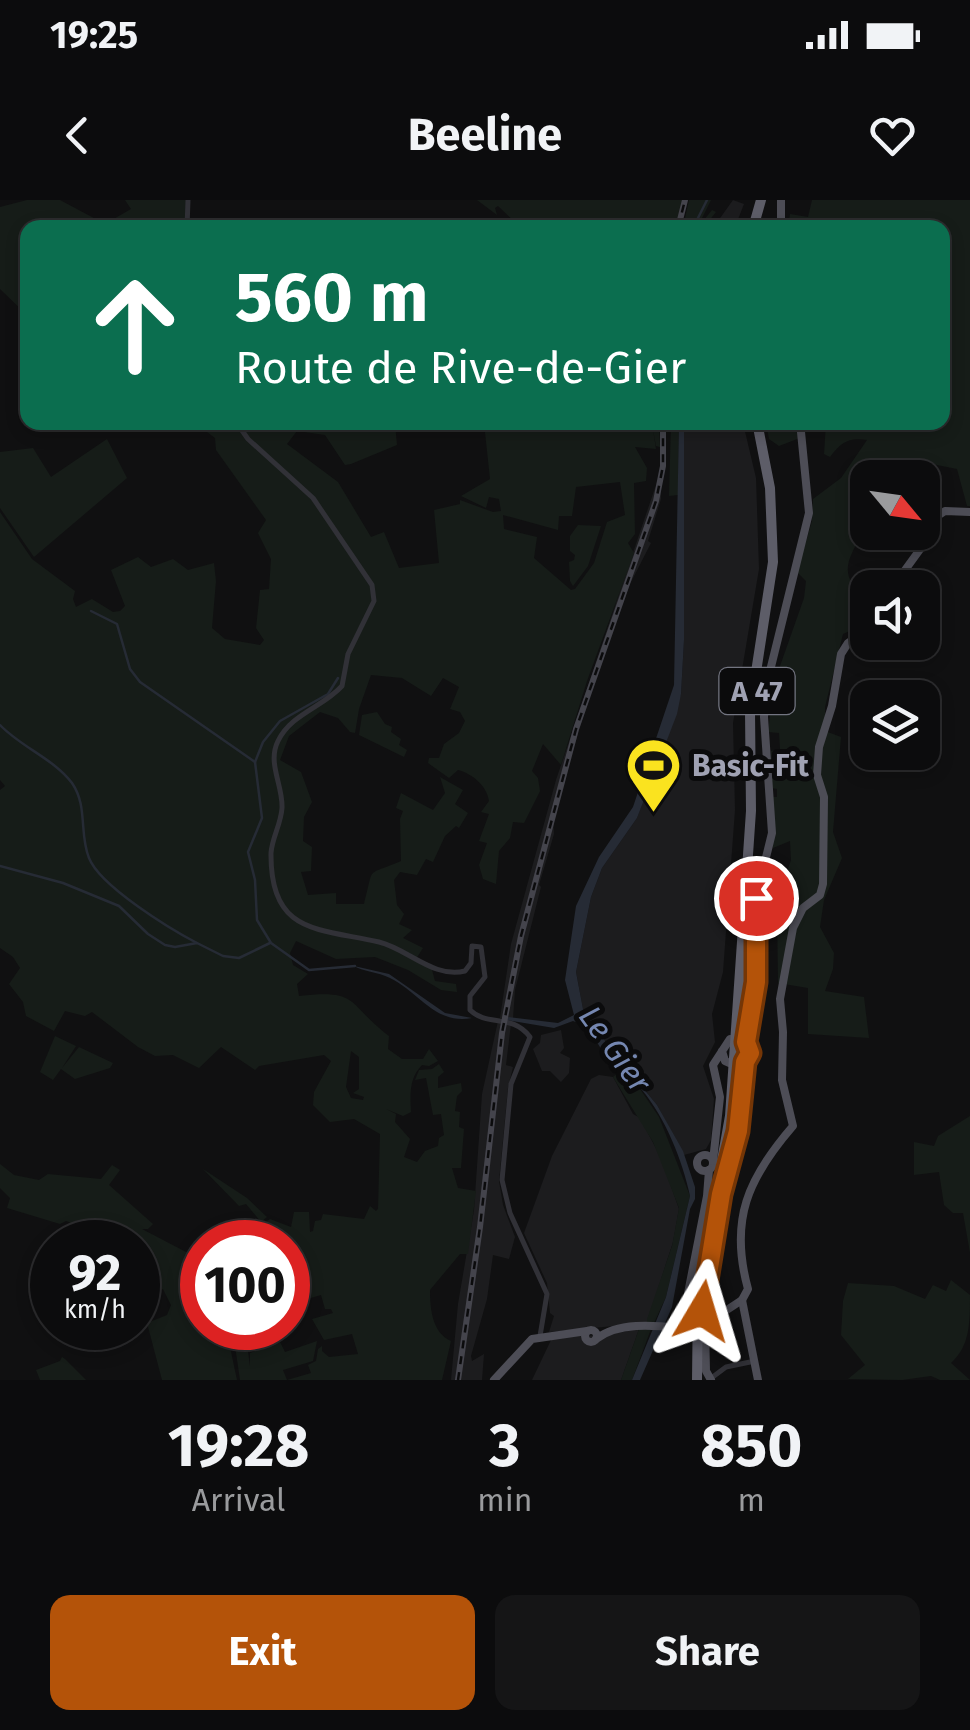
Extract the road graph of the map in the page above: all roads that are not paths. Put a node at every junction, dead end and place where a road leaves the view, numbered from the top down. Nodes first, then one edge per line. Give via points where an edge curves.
1 (242, 430) edge
2 (761, 430) edge
3 (762, 430) edge
4 (801, 430) edge
5 (970, 512) edge
6 (905, 570) edge
7 (850, 641) edge
8 (742, 1037) junction
9 (724, 1060) junction
10 (744, 1063) junction
11 (720, 1176) junction
12 (721, 1194) junction
13 (742, 1300) junction
14 (692, 1325) junction
15 (540, 1336) junction
16 (755, 1360) junction
17 (494, 1380) edge
18 (698, 1380) edge
19 (710, 1380) edge
20 (758, 1380) edge

1 - 15 street via 327,515 374,593 342,686 288,726 276,747 282,808 271,854 279,904 324,932 385,944 448,972 467,969 470,949 478,945 484,953 486,974 469,1008 478,1017 516,1023 530,1037 512,1084 502,1180 547,1294
2 - 11 highway, A 47 via 773,562 750,711 748,875
3 - 12 highway, A 47 via 775,488 778,548 754,710 752,876 736,1100
4 - 8 main road via 810,513 766,687 772,832 756,898 756,982
5 - 6 main road via 936,517
7 - 13 main road via 819,747 823,884 793,928 780,999 782,1080 793,1126 768,1155 750,1194 738,1235 748,1290
8 - 9 main road via 726,1042
8 - 10 main road via 750,1053
9 - 10 main road
9 - 11 highway
9 - 14 main road via 712,1072 720,1097 688,1292
10 - 12 highway via 738,1131
11 - 18 highway, A 47 via 698,1295
12 - 18 highway, A 47 via 704,1286
13 - 14 main road
13 - 16 main road
14 - 15 main road
14 - 19 main road
15 - 17 main road via 526,1342
16 - 19 street via 726,1367
16 - 20 main road

